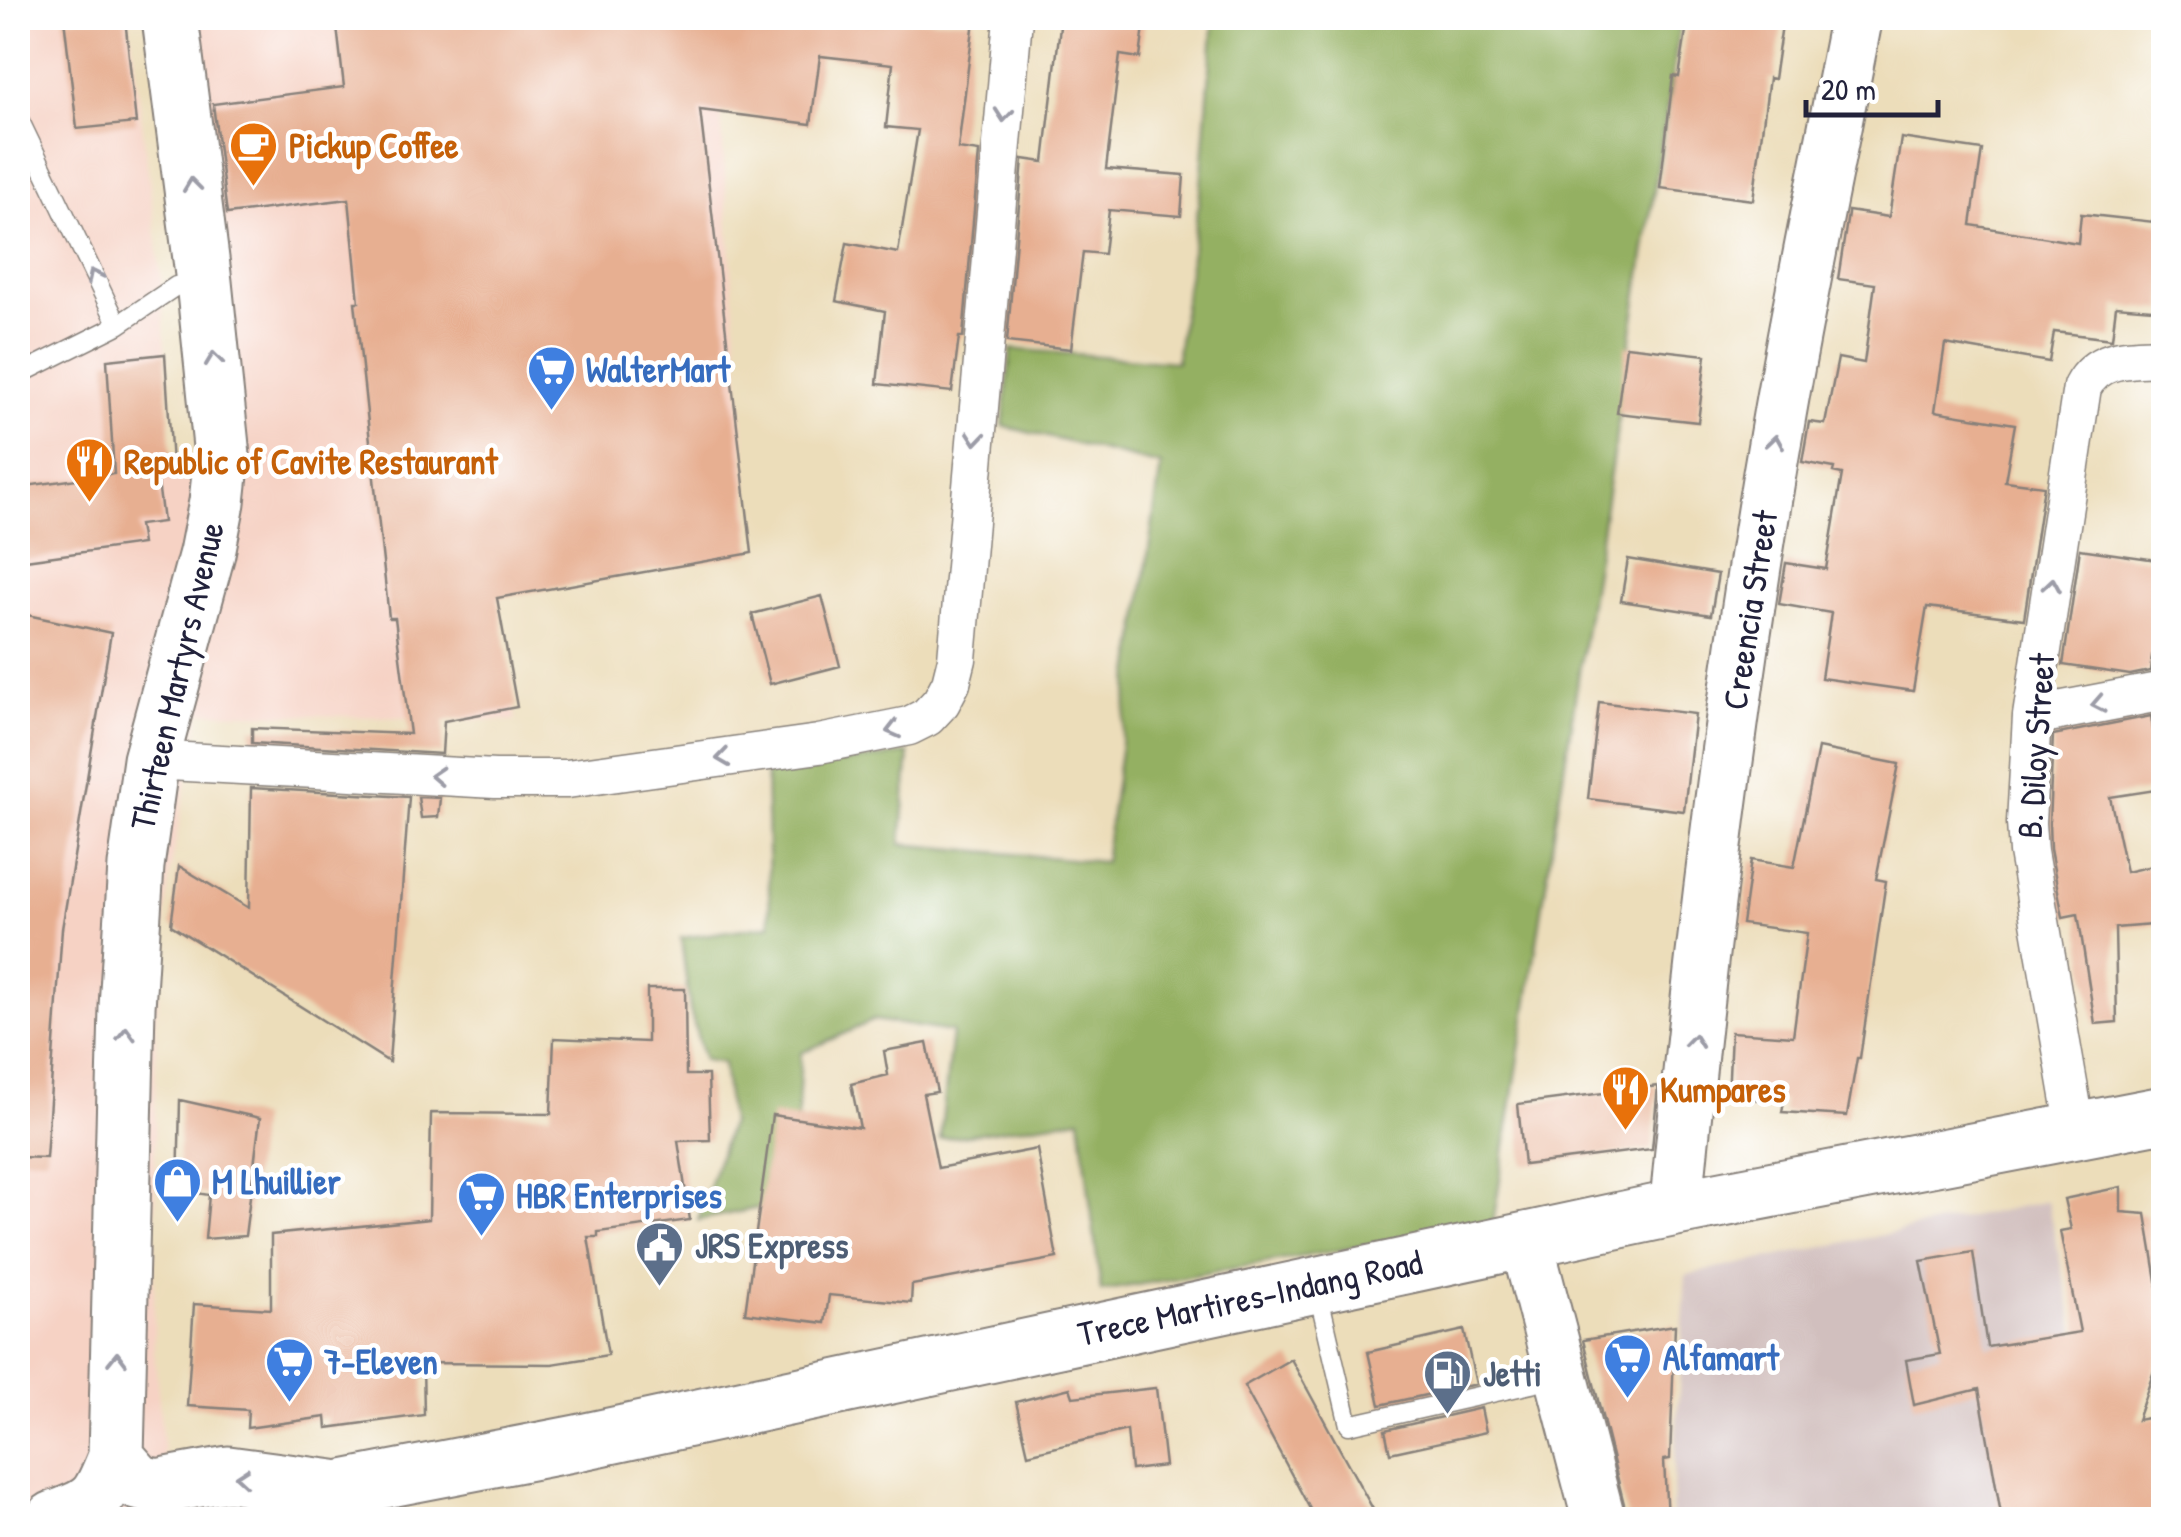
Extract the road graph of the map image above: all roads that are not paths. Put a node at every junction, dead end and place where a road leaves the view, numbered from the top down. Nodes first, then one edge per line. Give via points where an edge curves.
1 (170, 18) edge
2 (1013, 18) edge
3 (1856, 18) edge
4 (18, 117) edge
5 (204, 282) junction
6 (118, 325) junction
7 (2164, 356) edge
8 (18, 376) edge
9 (2164, 691) edge
10 (2032, 716) junction
11 (151, 760) junction
12 (2164, 1114) edge
13 (2076, 1130) junction
14 (1676, 1208) junction
15 (1526, 1240) junction
16 (1316, 1283) junction
17 (1562, 1376) junction
18 (116, 1457) junction
19 (338, 1489) junction
20 (18, 1516) edge
21 (54, 1519) edge
22 (120, 1520) edge
23 (262, 1520) edge
24 (1598, 1520) edge

5 -> 1 main road, Thirteen Martyrs Avenue
2 -> 11 street via 958,659 952,683 926,716 909,726 819,744 567,779
14 -> 3 street, Creencia Street via 1744,643 1780,412
6 -> 4 lane
5 - 6 lane via 176,286
11 -> 5 main road, Thirteen Martyrs Avenue via 198,590 220,478 222,436
6 - 8 lane
10 -> 7 street, B. Diloy Street via 2082,386 2110,361
9 -> 10 street
10 - 13 street, B. Diloy Street via 2028,852
18 -> 11 main road, Thirteen Martyrs Avenue via 128,990
12 - 13 main road, Trece Martires-Indang Road
13 - 14 main road, Trece Martires-Indang Road
14 - 15 main road, Trece Martires-Indang Road
15 - 16 main road, Trece Martires-Indang Road
15 - 17 street
16 - 17 lane via 1349,1425
16 - 19 main road, Trece Martires-Indang Road
17 - 24 street
19 -> 18 main road, Trece Martires-Indang Road via 228,1474 156,1488 138,1482
18 - 21 main road via 101,1495
18 - 22 street
19 - 23 main road, Trece Martires-Indang Road
20 - 21 main road

